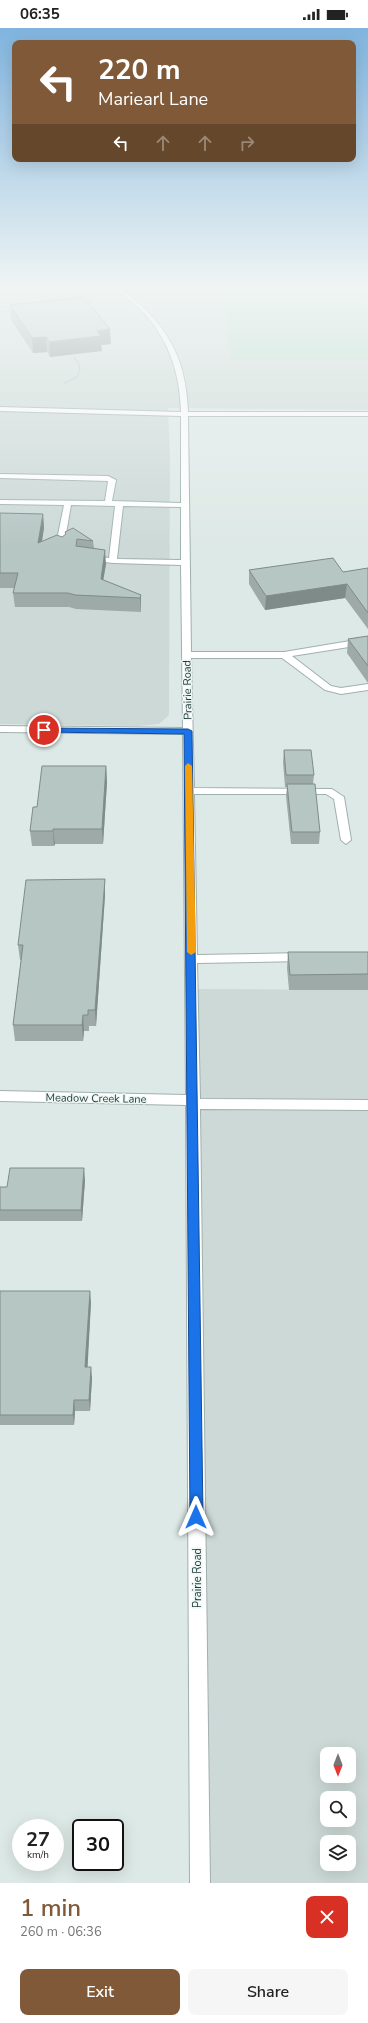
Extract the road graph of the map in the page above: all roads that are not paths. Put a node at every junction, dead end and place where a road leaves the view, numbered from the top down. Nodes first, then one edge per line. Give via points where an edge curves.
1 (181, 375) edge
2 (0, 409) edge
3 (186, 414) junction
4 (368, 414) edge
5 (0, 476) edge
6 (0, 502) edge
7 (68, 503) junction
8 (108, 504) junction
9 (119, 505) junction
10 (185, 505) junction
11 (62, 548) edge
12 (81, 557) edge
13 (113, 561) junction
14 (186, 563) junction
15 (368, 641) edge
16 (187, 655) junction
17 (284, 655) junction
18 (368, 687) edge
19 (0, 729) edge
20 (188, 731) junction
21 (189, 792) junction
22 (346, 840) dead end
23 (315, 957) edge
24 (191, 959) junction
25 (0, 1096) edge
26 (193, 1102) junction
27 (368, 1105) edge
28 (200, 1883) edge

1 - 3 street, Prairie Road
2 - 3 street
3 - 4 street
3 - 10 street, Prairie Road
5 - 8 street via 108,478 112,480
6 - 7 street
7 - 8 street
7 - 11 street via 60,545
8 - 9 street
9 - 10 street
9 - 13 street
10 - 14 street, Prairie Road
12 - 13 street
13 - 14 street
14 - 16 street, Prairie Road
15 - 17 street
16 - 17 street
16 - 20 street, Prairie Road
17 - 18 street via 328,688 341,691
19 - 20 street
20 - 21 street, Prairie Road
21 - 22 street via 328,791 339,797
21 - 24 street, Prairie Road
23 - 24 street
24 - 26 street, Prairie Road
25 - 26 street, Meadow Creek Lane
26 - 27 street, Meadow Creek Lane
26 - 28 street, Prairie Road

